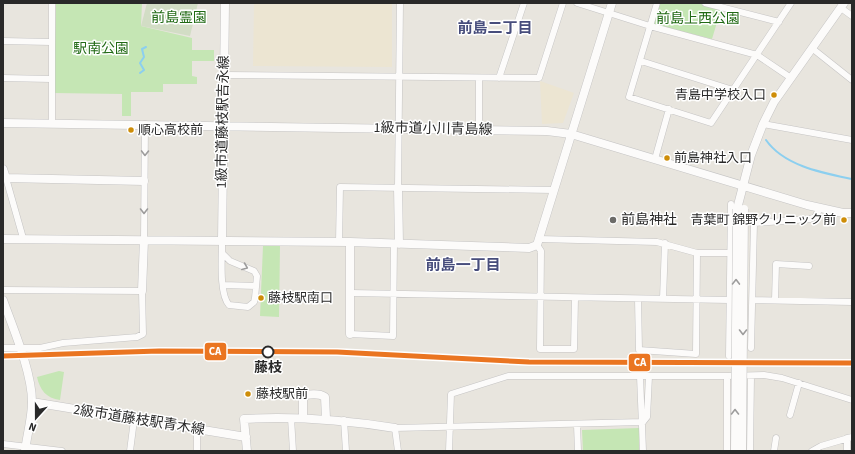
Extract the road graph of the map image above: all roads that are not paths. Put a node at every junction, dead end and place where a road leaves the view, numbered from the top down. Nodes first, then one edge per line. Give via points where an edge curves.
1 (52, 3) edge
2 (225, 3) edge
3 (400, 3) edge
4 (524, 3) edge
5 (563, 3) edge
6 (578, 3) edge
7 (612, 3) edge
8 (657, 3) edge
9 (705, 3) edge
10 (791, 3) edge
11 (843, 5) edge
12 (609, 14) junction
13 (852, 16) edge
14 (779, 22) junction
15 (650, 26) junction
16 (3, 41) edge
17 (51, 42) junction
18 (813, 49) junction
19 (757, 55) junction
20 (641, 61) junction
21 (223, 75) junction
22 (399, 76) junction
23 (3, 78) edge
24 (51, 78) junction
25 (499, 78) junction
26 (791, 78) junction
27 (479, 79) junction
28 (852, 80) edge
29 (732, 90) junction
30 (669, 109) junction
31 (3, 123) edge
32 (52, 124) junction
33 (145, 124) junction
34 (762, 124) junction
35 (222, 126) junction
36 (400, 128) junction
37 (479, 130) junction
38 (571, 134) junction
39 (852, 140) edge
40 (655, 159) junction
41 (3, 170) edge
42 (6, 178) junction
43 (144, 181) junction
44 (743, 186) junction
45 (398, 187) junction
46 (553, 190) junction
47 (730, 204) dead end
48 (820, 208) junction
49 (741, 209) junction
50 (852, 213) edge
51 (22, 238) junction
52 (3, 239) edge
53 (144, 240) junction
54 (222, 241) junction
55 (339, 242) junction
56 (350, 242) junction
57 (538, 242) junction
58 (665, 243) junction
59 (397, 244) junction
60 (697, 253) junction
61 (729, 253) junction
62 (809, 266) dead end
63 (223, 285) junction
64 (256, 286) junction
65 (3, 290) edge
66 (142, 291) junction
67 (351, 293) junction
68 (395, 294) junction
69 (540, 298) junction
70 (575, 298) junction
71 (663, 299) junction
72 (3, 300) edge
73 (638, 300) junction
74 (695, 300) junction
75 (728, 300) junction
76 (755, 300) dead end
77 (775, 300) junction
78 (852, 302) edge
79 (350, 334) joint
80 (3, 348) edge
81 (20, 348) junction
82 (751, 348) dead end
83 (728, 356) dead end
84 (640, 376) junction
85 (649, 376) junction
86 (727, 376) junction
87 (751, 376) junction
88 (799, 383) junction
89 (852, 400) edge
90 (32, 402) junction
91 (790, 415) dead end
92 (291, 418) junction
93 (303, 418) junction
94 (326, 418) junction
95 (134, 420) junction
96 (344, 420) junction
97 (643, 422) junction
98 (578, 425) junction
99 (450, 426) junction
100 (395, 428) junction
101 (197, 430) junction
102 (246, 437) junction
103 (776, 438) dead end
104 (850, 438) edge
105 (3, 444) edge
106 (25, 449) edge
107 (62, 451) edge
108 (130, 451) edge
109 (197, 451) edge
110 (247, 451) edge
111 (293, 451) edge
112 (346, 451) edge
113 (398, 451) edge
114 (449, 451) edge
115 (578, 451) edge
116 (643, 451) edge
117 (727, 451) edge
118 (735, 451) edge
119 (742, 451) edge
120 (750, 451) edge
121 (774, 451) edge
122 (812, 451) edge
123 (847, 451) edge

1 - 17 street
2 - 21 street, 1級市道藤枝駅吉永線
3 - 22 street
4 - 25 street
5 - 25 street via 539,78
6 - 12 street
7 - 12 street
8 - 15 street
9 - 14 street
10 - 14 street
11 - 13 street
11 - 18 street
12 - 15 street
12 - 38 street
14 - 19 street
15 - 19 street
15 - 20 street
16 - 17 street
17 - 24 street
18 - 26 street
18 - 28 street
19 - 26 street
19 - 29 street
20 - 29 street
20 - 30 street via 629,97
21 - 22 street
21 - 35 street, 1級市道藤枝駅吉永線
22 - 27 street
22 - 36 street
23 - 24 street
24 - 32 street
25 - 27 street
26 - 34 street
27 - 37 street
29 - 30 street via 711,123
30 - 40 street
31 - 32 street, 1級市道小川青島線
32 - 33 street, 1級市道小川青島線
33 - 35 street, 1級市道小川青島線
33 -> 43 street
34 - 39 street
34 - 44 street
35 - 36 street, 1級市道小川青島線
35 - 54 street, 1級市道藤枝駅吉永線
36 - 37 street, 1級市道小川青島線
36 - 45 street
37 - 38 street, 1級市道小川青島線
38 - 40 street, 1級市道小川青島線
38 - 46 street
40 - 44 street, 1級市道小川青島線
41 - 42 street
42 - 43 street
42 - 51 street
43 -> 53 street
44 - 48 street, 1級市道小川青島線
44 - 49 street
45 - 46 street
45 - 55 street via 340,187
45 - 59 street
46 - 57 street
47 - 61 street
48 - 50 street, 1級市道小川青島線
48 - 82 street via 815,217 810,219 754,223
118 -> 49 street, bridge
49 -> 119 street, bridge
51 - 52 street
51 - 53 street
53 - 54 street
53 - 66 street
54 - 55 street
54 - 63 street, 1級市道藤枝駅吉永線
54 -> 64 street, 1級市道藤枝駅吉永線 via 222,253 230,261 254,271 257,276
55 - 56 street
56 - 59 street
56 - 67 street
57 - 58 street
57 - 59 street via 529,248
57 - 69 street via 541,251
58 - 60 street
58 - 71 street
59 - 68 street
60 - 61 street
60 - 74 street
61 - 75 street
62 - 77 street via 776,264
63 - 64 street
63 - 64 street, 1級市道藤枝駅吉永線 via 224,300 229,305 241,307 248,307 254,302
65 - 66 street
66 - 81 street via 142,334 138,336 63,343 40,348
67 - 68 street
67 - 79 street
68 - 69 street
68 - 79 street via 393,336
69 - 70 street
69 - 70 street via 540,349 574,349
70 - 73 street
71 - 73 street
71 - 74 street
72 - 81 street
73 - 74 street via 639,350 696,354
74 - 75 street
75 - 83 street
76 - 77 street
77 - 78 street
80 - 81 street
81 - 90 street
84 - 85 street
84 - 97 street via 640,414
84 - 99 street via 508,376 450,394
85 - 86 street
85 - 97 street via 647,417
86 - 87 street
86 - 117 street
87 - 88 street via 764,375
87 - 120 street
88 - 89 street
88 - 91 street
90 - 95 street, 2級市道藤枝駅青木線
90 - 106 street
92 - 93 street
92 - 102 street via 244,419
92 - 111 street
93 - 94 street
93 - 94 street via 303,400 306,395 312,394 325,397
94 - 96 street
95 - 101 street, 2級市道藤枝駅青木線
95 - 108 street
96 - 100 street
96 - 112 street
97 - 98 street
97 - 116 street
98 - 99 street
98 - 115 street
99 - 100 street
99 - 114 street
100 - 113 street
101 - 102 street, 2級市道藤枝駅青木線
101 - 109 street
102 - 110 street
103 - 121 street
104 - 122 street
104 - 123 street
105 - 106 street
106 - 107 street

